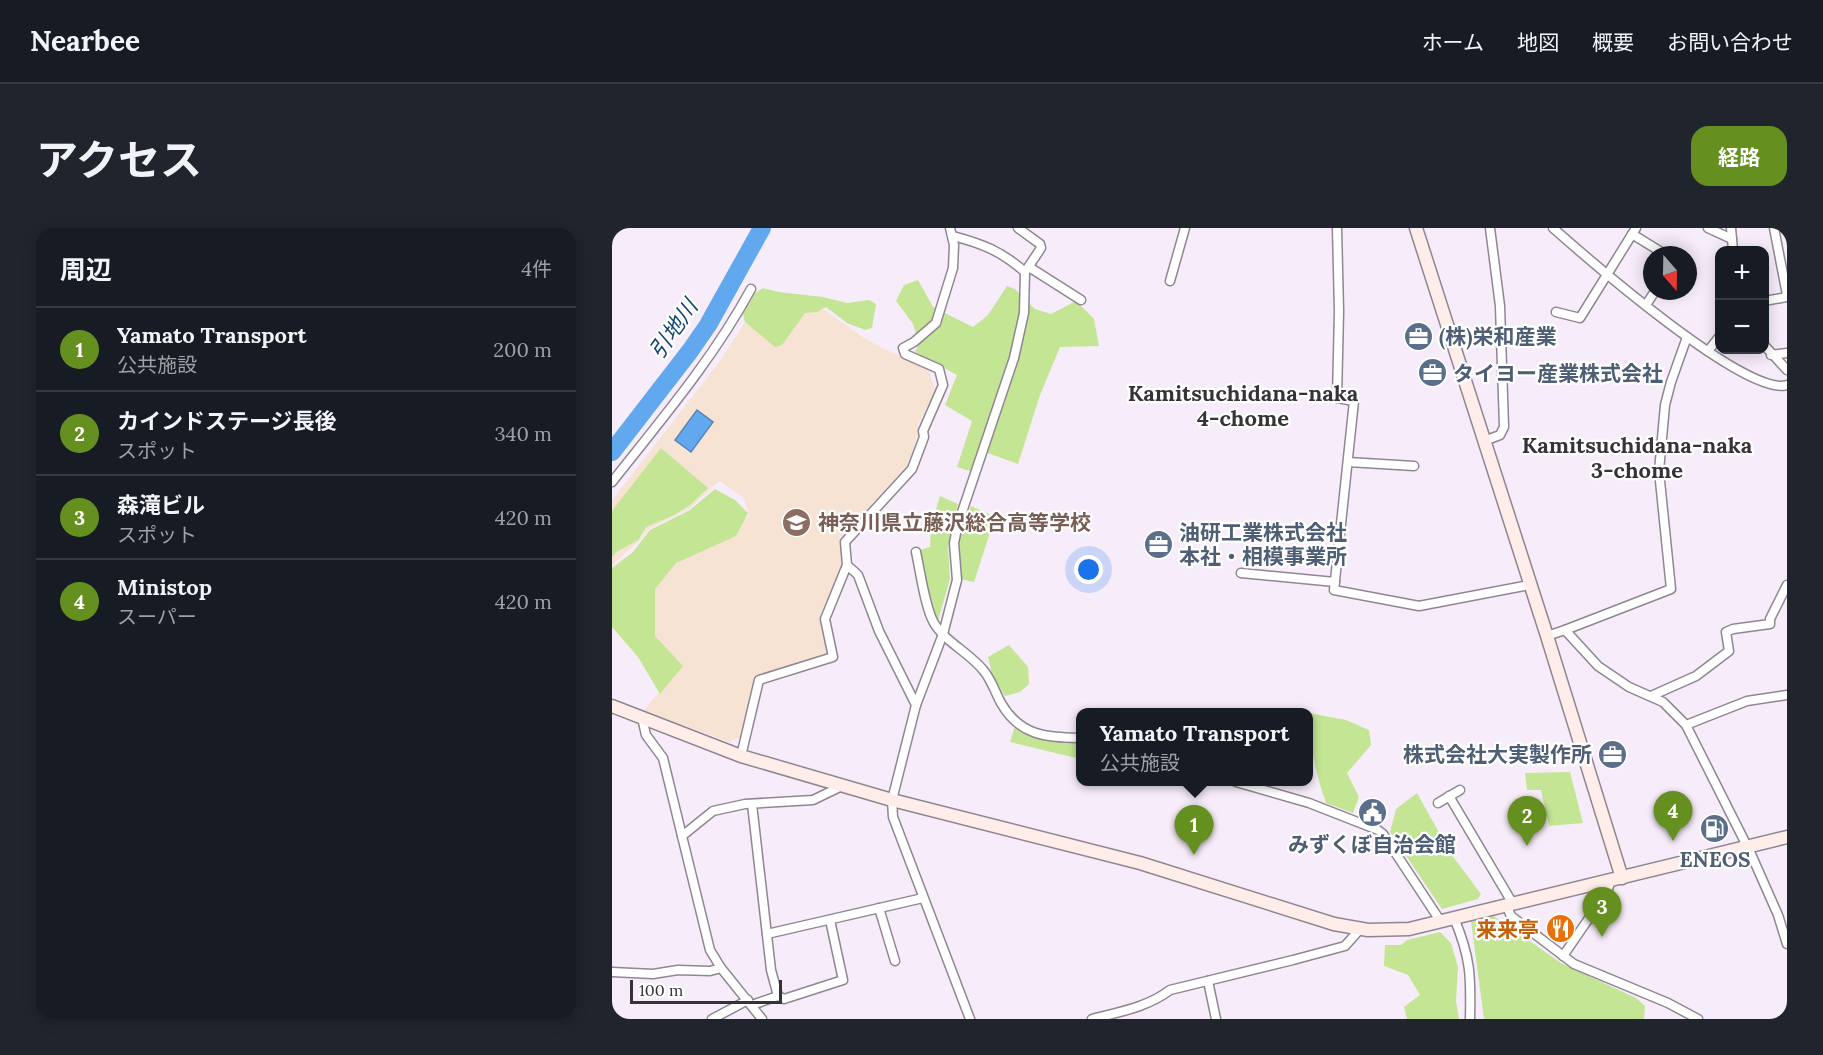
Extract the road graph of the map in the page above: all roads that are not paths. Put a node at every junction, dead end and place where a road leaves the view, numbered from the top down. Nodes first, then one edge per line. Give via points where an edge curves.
1 (1017, 228) edge
2 (1185, 228) edge
3 (1337, 228) edge
4 (1416, 228) edge
5 (1490, 228) edge
6 (1553, 228) edge
7 (1708, 228) edge
8 (1731, 228) edge
9 (1774, 228) edge
10 (1634, 231) edge
11 (952, 232) edge
12 (1731, 239) junction
13 (1654, 246) edge
14 (1732, 246) edge
15 (1027, 269) junction
16 (1607, 274) junction
17 (1170, 281) dead end
18 (751, 289) dead end
19 (1787, 296) edge
20 (1082, 300) dead end
21 (1649, 300) edge
22 (1769, 300) edge
23 (1646, 305) junction
24 (1556, 312) dead end
25 (1687, 337) junction
26 (1715, 341) edge
27 (1708, 351) junction
28 (1769, 352) edge
29 (1787, 353) edge
30 (1771, 355) junction
31 (1787, 370) edge
32 (1787, 385) edge
33 (1484, 441) junction
34 (1348, 462) junction
35 (1414, 466) dead end
36 (612, 482) edge
37 (916, 552) dead end
38 (847, 565) junction
39 (1241, 573) dead end
40 (1335, 582) junction
41 (1529, 585) junction
42 (1787, 585) edge
43 (1565, 630) junction
44 (943, 634) junction
45 (1547, 636) junction
46 (1787, 695) edge
47 (1651, 696) junction
48 (916, 705) junction
49 (612, 706) edge
50 (642, 718) junction
51 (1686, 725) junction
52 (1076, 738) edge
53 (741, 756) junction
54 (842, 786) junction
55 (1250, 786) edge
56 (1460, 790) dead end
57 (1449, 796) junction
58 (892, 800) junction
59 (1438, 803) dead end
60 (752, 804) junction
61 (682, 836) junction
62 (1787, 837) edge
63 (1748, 847) junction
64 (1616, 879) junction
65 (923, 898) junction
66 (1509, 904) junction
67 (879, 909) junction
68 (1454, 918) junction
69 (830, 920) junction
70 (1441, 922) junction
71 (1360, 929) junction
72 (767, 934) junction
73 (1787, 944) edge
74 (1563, 956) junction
75 (895, 961) dead end
76 (721, 968) junction
77 (612, 972) edge
78 (1208, 981) junction
79 (778, 996) junction
80 (750, 1002) junction
81 (712, 1019) edge
82 (762, 1019) edge
83 (970, 1019) edge
84 (1092, 1019) edge
85 (1216, 1019) edge
86 (1470, 1019) edge
87 (1698, 1019) edge

1 - 15 street via 1041,248
2 - 17 street
3 - 34 street via 1337,398 1354,401
4 - 33 street
5 - 33 street via 1500,306 1504,427 1500,435
6 - 16 street
7 - 12 street
8 - 12 street
9 - 19 street
10 - 13 street
10 - 16 street
11 - 15 street via 984,244
11 - 38 street via 952,268 936,323 903,348 905,354 939,369 943,385 923,430 912,469 844,542
12 - 14 street
15 - 20 street
15 - 44 street via 1024,313 1014,358 954,543 957,580
16 - 23 street
16 - 24 street via 1580,318
18 - 36 street via 690,383
19 - 22 street
21 - 23 street
23 - 25 street
25 - 27 street
25 - 43 street via 1665,405 1659,471 1671,589
26 - 27 street
27 - 32 street via 1761,382
28 - 30 street
29 - 30 street
30 - 31 street
33 - 41 street
34 - 35 street
34 - 40 street
37 - 44 street via 933,622
38 - 48 street via 858,575 879,631
38 - 53 street via 825,619 833,657 759,680
39 - 40 street
40 - 41 street via 1334,590 1419,606
41 - 45 street
42 - 47 street via 1770,624 1726,632 1729,651 1696,675
43 - 45 street
43 - 47 street via 1598,666 1629,687
44 - 48 street
44 - 52 street via 977,662 1013,721 1030,731
45 - 64 street
46 - 51 street via 1747,701
47 - 51 street via 1663,702
48 - 58 street
49 - 50 street
50 - 53 street
50 - 61 street via 646,735 663,758
51 - 63 street
53 - 54 street
54 - 58 street
54 - 60 street via 813,800
55 - 70 street via 1310,803 1378,830
56 - 57 street
57 - 59 street
57 - 66 street
58 - 65 street via 893,817
58 - 71 street via 1140,863
60 - 61 street via 713,811
60 - 72 street
61 - 76 street via 710,950
62 - 63 street
63 - 64 street
63 - 73 street
64 - 66 street
64 - 74 street
65 - 67 street
65 - 83 street
66 - 68 street
66 - 74 street via 1511,916
67 - 69 street
67 - 75 street
68 - 70 street
68 - 86 street via 1468,957
69 - 72 street
69 - 79 street via 843,980 784,999
70 - 71 street via 1409,929
71 - 78 street via 1345,945
72 - 79 street
74 - 87 street
76 - 77 street via 653,974
76 - 80 street
78 - 84 street via 1170,990 1158,999
78 - 85 street
79 - 80 street
80 - 81 street
80 - 82 street

